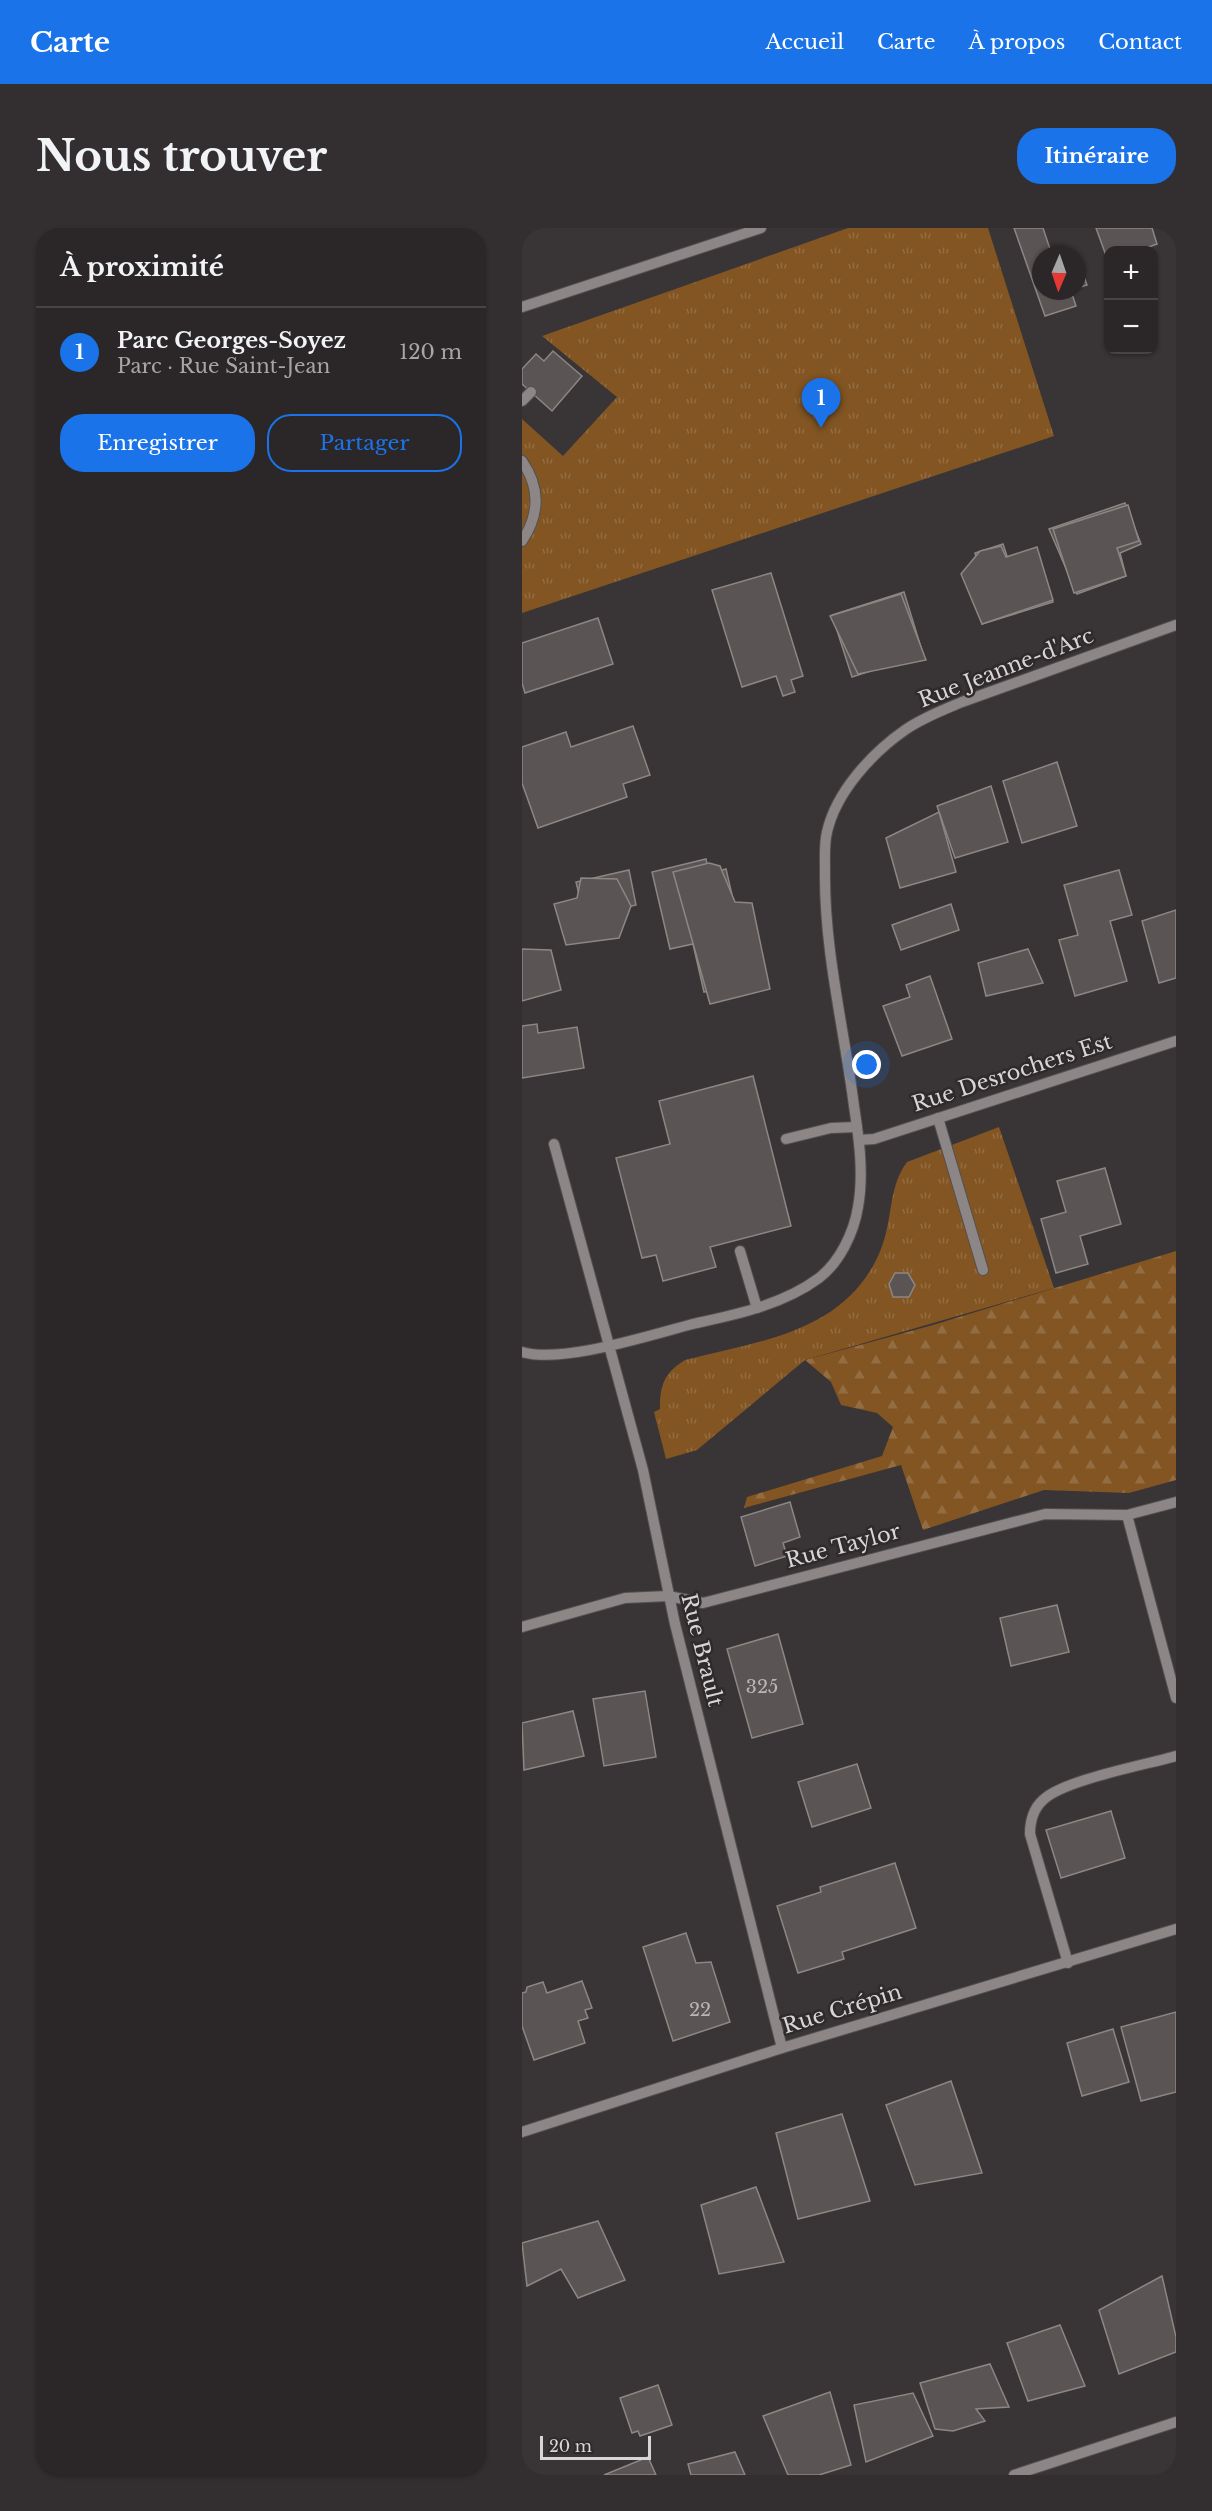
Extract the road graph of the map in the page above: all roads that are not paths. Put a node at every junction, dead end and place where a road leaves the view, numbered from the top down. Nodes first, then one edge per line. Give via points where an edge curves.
1 (761, 228) edge
2 (522, 307) edge
3 (531, 392) dead end
4 (522, 401) edge
5 (522, 461) edge
6 (522, 540) edge
7 (1176, 625) edge
8 (1176, 1041) edge
9 (938, 1118) junction
10 (857, 1127) junction
11 (786, 1139) dead end
12 (859, 1140) junction
13 (554, 1144) dead end
14 (740, 1251) dead end
15 (983, 1270) dead end
16 (757, 1308) junction
17 (607, 1345) junction
18 (522, 1352) edge
19 (1176, 1503) edge
20 (1127, 1515) junction
21 (668, 1596) junction
22 (522, 1627) edge
23 (1176, 1698) edge
24 (1176, 1756) edge
25 (1176, 1929) edge
26 (1068, 1962) junction
27 (782, 2048) junction
28 (522, 2132) edge
29 (1176, 2422) edge
30 (1014, 2475) edge

1 - 2 street
3 - 4 street
5 - 6 street via 536,499 535,514
7 - 10 street, Rue Jeanne-d'Arc via 929,717 881,750 835,809 826,832 825,882 831,958
8 - 9 street, Rue Desrochers Est
9 - 12 street, Rue Desrochers Est via 874,1139
9 - 15 street
10 - 11 street via 831,1128
10 - 12 street, Rue Jeanne-d'Arc
12 - 16 street, Rue Jeanne-d'Arc via 858,1208 841,1253 820,1277
13 - 17 street, Rue Brault
14 - 16 street
16 - 17 street, Rue Jeanne-d'Arc
17 - 18 street via 551,1356
17 - 21 street, Rue Brault via 643,1470
19 - 20 street, Rue Taylor
20 - 21 street, Rue Taylor via 1045,1514 703,1603
20 - 23 street
21 - 22 street, Rue Taylor via 625,1598
21 - 27 street, Rue Brault
24 - 26 street via 1063,1788 1043,1800 1034,1812 1030,1834
25 - 26 street, Rue Crépin
26 - 27 street, Rue Crépin
27 - 28 street, Rue Crépin
29 - 30 street

